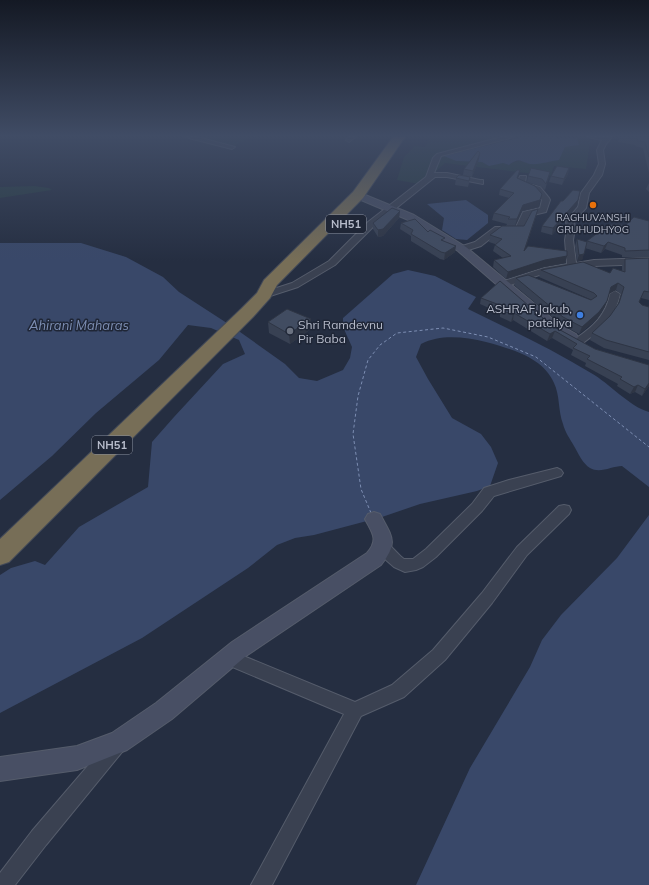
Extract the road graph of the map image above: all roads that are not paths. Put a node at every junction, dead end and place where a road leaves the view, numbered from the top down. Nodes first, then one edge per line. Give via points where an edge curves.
1 (374, 178) edge
2 (386, 178) edge
3 (429, 178) edge
4 (463, 178) edge
5 (523, 178) dead end
6 (596, 178) edge
7 (480, 182) dead end
8 (363, 197) junction
9 (391, 209) junction
10 (462, 249) junction
11 (648, 261) edge
12 (572, 266) junction
13 (528, 276) junction
14 (542, 282) edge
15 (504, 284) junction
16 (615, 294) dead end
17 (264, 296) junction
18 (579, 341) junction
19 (592, 348) edge
20 (557, 473) dead end
21 (564, 510) dead end
22 (374, 519) dead end
23 (7, 548) edge
24 (384, 548) junction
25 (229, 658) junction
26 (355, 710) junction
27 (119, 742) junction
28 (0, 769) edge
29 (3, 885) edge
30 (261, 885) edge

1 - 8 highway, NH51
2 - 8 highway, NH51 via 382,184
3 - 9 street
4 - 7 street
5 - 10 street via 521,184 537,189 546,200 543,210 526,214 518,229 498,230 478,244
6 - 12 street via 585,194 582,208 570,221
8 - 9 street
8 - 17 highway, NH51 via 297,276 278,290
9 - 10 street via 410,217
9 - 17 street via 371,224 332,263 295,285
10 - 15 street
11 - 12 street
12 - 13 street
13 - 14 street
13 - 15 street
15 - 18 street via 555,328
16 - 18 street via 614,304 606,318 595,330
17 - 23 highway, NH51
18 - 19 street
20 - 24 street via 489,492 483,503 436,551 413,565 405,566 398,563
21 - 26 street via 522,551 439,655 398,691
22 - 24 street
24 - 25 street via 374,559
25 - 26 street
25 - 27 street via 164,711
26 - 30 street
27 - 28 street via 76,758
27 - 29 street

